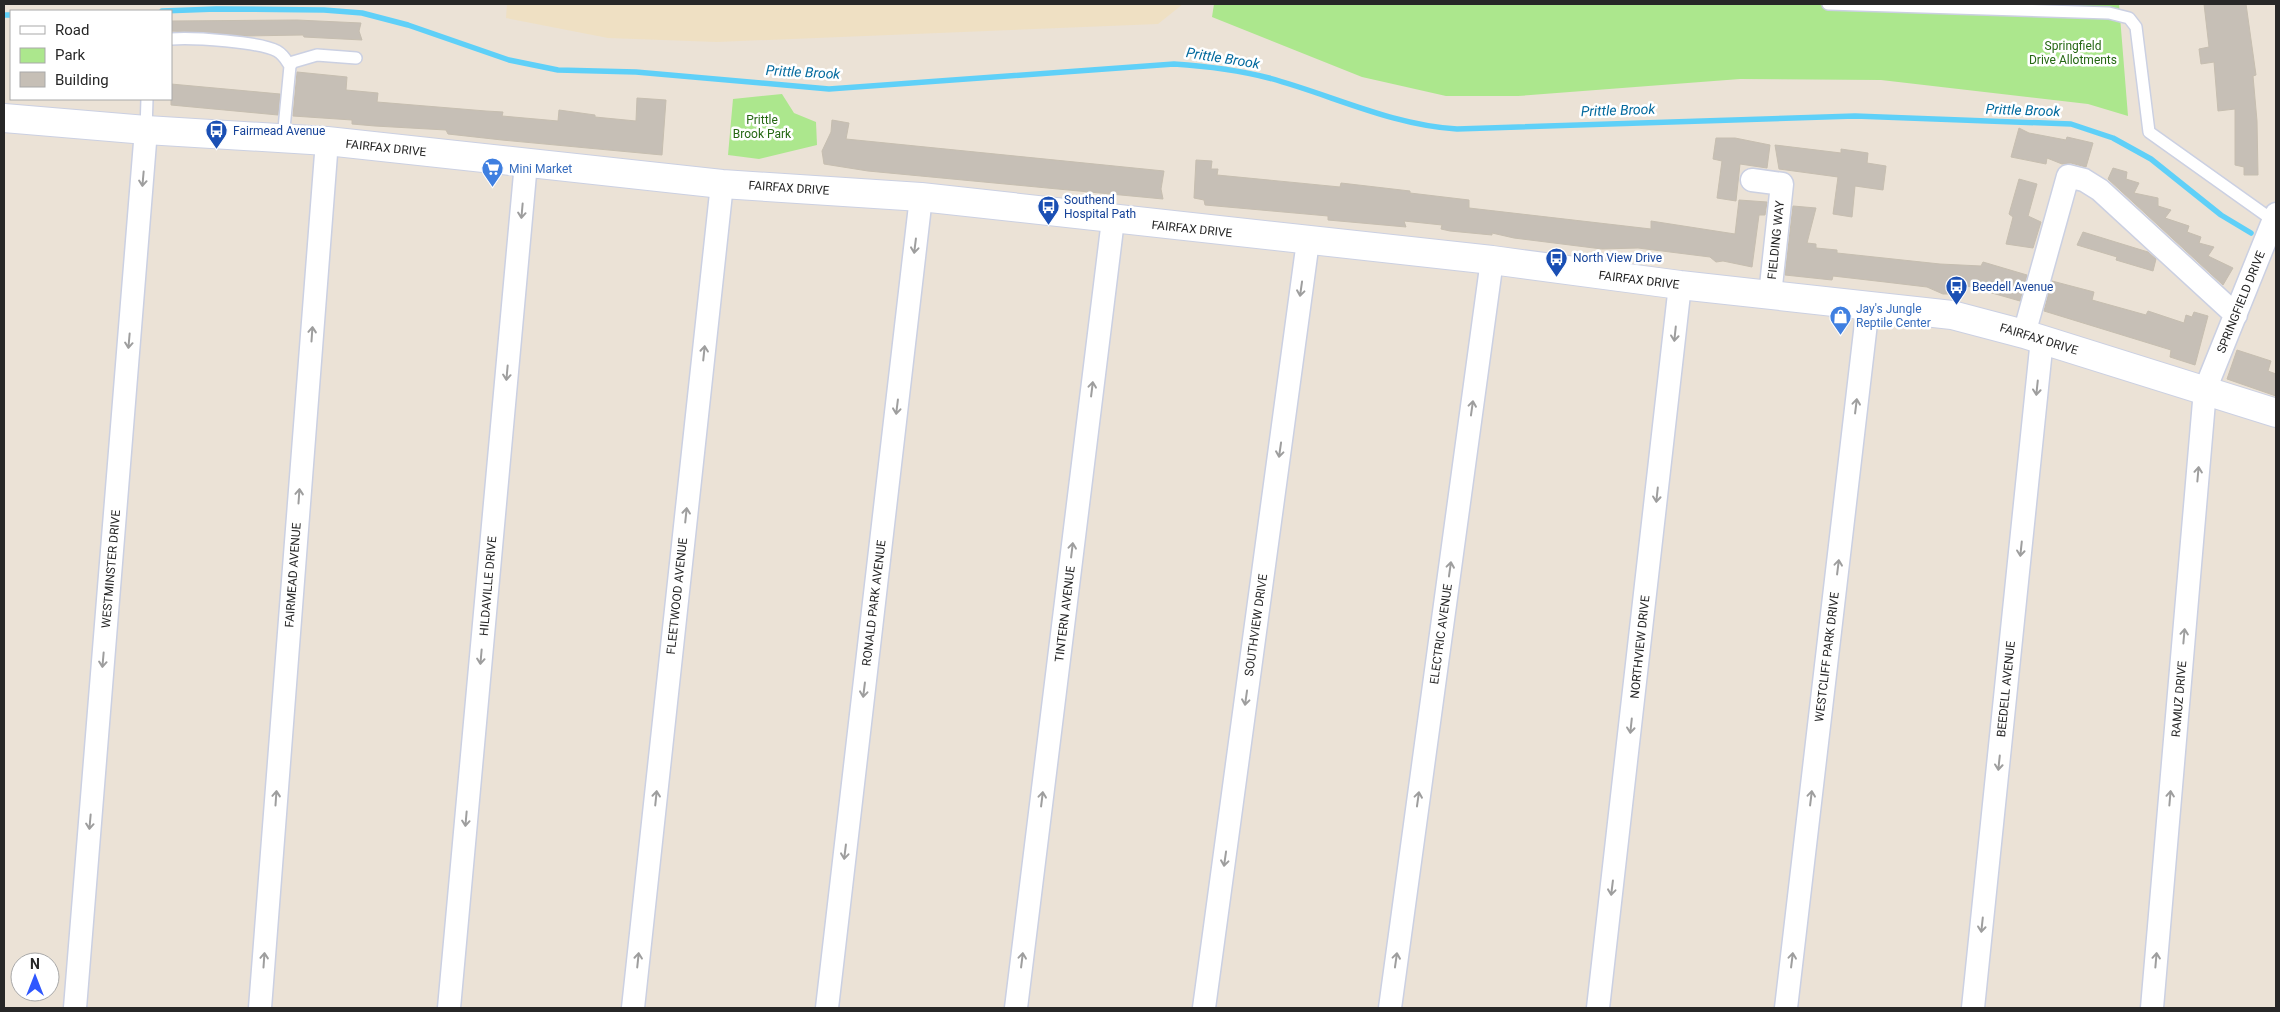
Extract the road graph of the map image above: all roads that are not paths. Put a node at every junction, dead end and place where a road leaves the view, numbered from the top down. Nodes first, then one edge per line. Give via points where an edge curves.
1 (1828, 4) edge
2 (172, 39) edge
3 (356, 58) dead end
4 (290, 66) junction
5 (147, 100) edge
6 (4, 118) edge
7 (146, 130) junction
8 (283, 139) junction
9 (327, 141) junction
10 (526, 163) junction
11 (1752, 180) dead end
12 (722, 184) junction
13 (921, 197) junction
14 (2275, 217) edge
15 (1113, 220) junction
16 (1308, 241) junction
17 (1492, 260) junction
18 (1680, 285) junction
19 (1770, 296) junction
20 (1868, 306) junction
21 (2236, 315) junction
22 (2033, 337) junction
23 (2205, 390) junction
24 (2276, 413) edge
25 (75, 1008) edge
26 (260, 1008) edge
27 (449, 1008) edge
28 (633, 1008) edge
29 (827, 1008) edge
30 (1016, 1008) edge
31 (1204, 1008) edge
32 (1390, 1008) edge
33 (1598, 1008) edge
34 (1786, 1008) edge
35 (1973, 1008) edge
36 (2152, 1008) edge

1 - 14 lane via 2109,13 2129,18 2136,27 2149,132
2 - 4 lane via 258,45 276,50
3 - 4 lane via 309,56
4 - 8 lane
5 - 7 lane
6 - 7 street, FAIRFAX DRIVE
7 - 8 street, FAIRFAX DRIVE
7 -> 25 street, WESTMINSTER DRIVE
8 - 9 street, FAIRFAX DRIVE
9 - 10 street, FAIRFAX DRIVE
26 -> 9 street, FAIRMEAD AVENUE
10 - 12 street, FAIRFAX DRIVE
10 -> 27 street, HILDAVILLE DRIVE
11 - 19 street, FIELDING WAY via 1782,184
12 - 13 street, FAIRFAX DRIVE
28 -> 12 street, FLEETWOOD AVENUE
13 - 15 street, FAIRFAX DRIVE
13 -> 29 street, RONALD PARK AVENUE
14 - 21 street, SPRINGFIELD DRIVE
15 - 16 street, FAIRFAX DRIVE
30 -> 15 street, TINTERN AVENUE
16 - 17 street, FAIRFAX DRIVE
16 -> 31 street, SOUTHVIEW DRIVE
17 - 18 street, FAIRFAX DRIVE
32 -> 17 street, ELECTRIC AVENUE
18 - 19 street, FAIRFAX DRIVE
18 -> 33 street, NORTHVIEW DRIVE
19 - 20 street, FAIRFAX DRIVE
20 - 22 street, FAIRFAX DRIVE via 1952,315
34 -> 20 street, WESTCLIFF PARK DRIVE
21 - 22 street, BEEDELL AVENUE via 2100,190 2084,180 2068,176
21 - 23 street, SPRINGFIELD DRIVE
22 - 23 street, FAIRFAX DRIVE
22 -> 35 street, BEEDELL AVENUE
23 - 24 street, FAIRFAX DRIVE
36 -> 23 street, RAMUZ DRIVE

